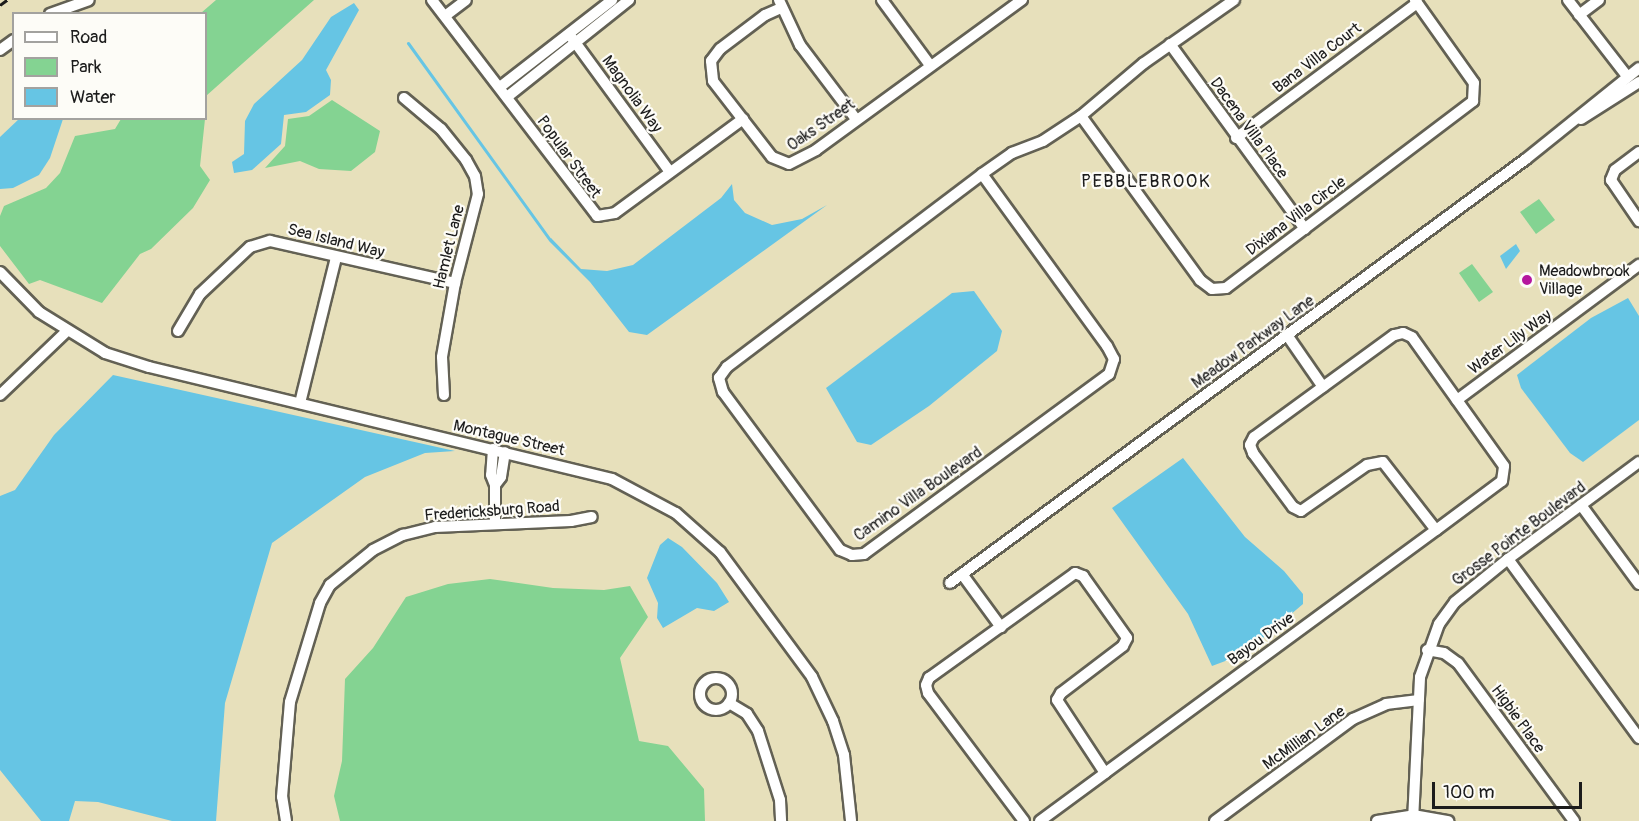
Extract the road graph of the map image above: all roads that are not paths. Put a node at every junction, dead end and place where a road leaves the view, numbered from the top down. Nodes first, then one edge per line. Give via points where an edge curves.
1 (89, 0) edge
2 (432, 0) edge
3 (466, 0) edge
4 (612, 0) edge
5 (628, 0) edge
6 (882, 0) edge
7 (1234, 0) edge
8 (1568, 0) edge
9 (1599, 0) edge
10 (1018, 1) edge
11 (1416, 1) edge
12 (780, 4) edge
13 (56, 12) edge
14 (1579, 15) junction
15 (445, 16) junction
16 (572, 38) junction
17 (1170, 44) junction
18 (930, 65) junction
19 (1639, 68) edge
20 (1627, 76) junction
21 (1639, 82) edge
22 (500, 87) junction
23 (507, 97) junction
24 (404, 98) dead end
25 (1081, 116) junction
26 (743, 119) junction
27 (856, 119) junction
28 (1573, 123) junction
29 (1236, 138) junction
30 (1639, 152) edge
31 (670, 172) junction
32 (982, 174) junction
33 (1639, 221) edge
34 (1305, 229) junction
35 (336, 258) junction
36 (1639, 265) edge
37 (0, 272) edge
38 (455, 283) junction
39 (178, 331) dead end
40 (66, 332) junction
41 (1287, 335) junction
42 (1323, 387) junction
43 (0, 395) edge
44 (444, 395) dead end
45 (1457, 400) junction
46 (300, 403) junction
47 (499, 451) junction
48 (1639, 462) edge
49 (1581, 505) junction
50 (592, 516) dead end
51 (495, 523) junction
52 (1436, 530) junction
53 (1508, 559) junction
54 (962, 574) junction
55 (950, 583) dead end
56 (1639, 584) edge
57 (1000, 627) junction
58 (1427, 650) junction
59 (1419, 700) junction
60 (729, 703) dead end
61 (1639, 738) edge
62 (1105, 773) junction
63 (1413, 818) edge
64 (286, 821) edge
65 (781, 821) edge
66 (851, 821) edge
67 (1024, 821) edge
68 (1040, 821) edge
69 (1215, 821) edge
70 (1377, 821) edge
71 (1449, 821) edge
72 (1574, 821) edge

1 - 13 street
2 - 15 street, Popular Street
3 - 15 street
4 - 16 street
5 - 16 street
6 - 18 street
7 - 17 street, Camino Villa Boulevard
8 - 14 street
9 - 14 street
10 - 18 street, Oaks Street
11 - 29 street, Bana Villa Court
11 - 34 street, Dixiana Villa Circle via 1474,83 1473,101
12 - 26 street, Oaks Street via 720,49 711,61 713,81
12 - 27 street via 800,45
14 - 20 street
15 - 22 street, Popular Street
16 - 22 street
16 - 23 street
16 - 31 street, Magnolia Way
17 - 25 street, Camino Villa Boulevard
17 - 29 street, Dacena Villa Place
18 - 27 street, Oaks Street
19 - 20 street, Meadow Parkway Lane
20 - 28 street, Meadow Parkway Lane
21 - 28 street, Meadow Parkway Lane
22 - 23 street, Popular Street
23 - 31 street, Popular Street via 597,216 609,217
24 - 38 street, Hamlet Lane via 441,129 475,176 478,194
25 - 32 street, Camino Villa Boulevard
25 - 34 street, Dixiana Villa Circle via 1200,280 1212,289 1226,288
26 - 27 street, Oaks Street via 772,157 789,164 803,160
26 - 31 street, Popular Street
28 - 41 street, Meadow Parkway Lane
29 - 34 street, Dacena Villa Place
30 - 33 street via 1611,177
32 - 32 street, Camino Villa Boulevard via 727,367 719,378 723,392 840,550 852,555 864,555 1109,374 1114,359 1107,346
35 - 38 street, Sea Island Way
35 - 39 street, Sea Island Way via 280,242 250,248 200,294
35 - 46 street
36 - 45 street, Water Lily Way
37 - 40 street, Montague Street via 39,312
38 - 44 street, Hamlet Lane via 442,357
40 - 43 street
40 - 46 street, Montague Street via 105,353 149,367
41 - 42 street
41 - 54 street, Meadow Parkway Lane
42 - 45 street, Bayou Drive via 1394,335 1403,333 1412,337
42 - 52 street, Bayou Drive via 1254,437 1250,445 1293,507 1301,511 1308,508 1367,465 1380,461 1389,466
45 - 52 street, Bayou Drive via 1504,466 1505,474 1502,481
46 - 47 street, Montague Street
47 - 51 street via 501,477 495,485
47 - 66 street, Montague Street via 612,479 676,513 720,552 812,677 844,755
48 - 49 street, Grosse Pointe Boulevard
49 - 53 street, Grosse Pointe Boulevard
49 - 56 street
50 - 51 street, Fredericksburg Road via 571,521
51 - 64 street, Fredericksburg Road via 435,527 403,535 373,550 330,585 320,603 290,702 282,796
52 - 62 street, Bayou Drive
53 - 58 street, Grosse Pointe Boulevard via 1455,602
53 - 61 street
54 - 55 street, Meadow Parkway Lane
54 - 57 street
57 - 62 street via 1075,573 1083,576 1124,630 1123,646 1057,700 1058,707
57 - 67 street via 929,678 926,685 927,693
58 - 59 street, Grosse Pointe Boulevard
58 - 72 street, Higbie Place via 1444,653 1458,663
59 - 63 street, Grosse Pointe Boulevard
59 - 69 street, McMillian Lane via 1386,704 1353,719
60 - 65 street via 747,714 758,730 780,800
62 - 68 street, Bayou Drive
63 - 70 street
63 - 71 street

